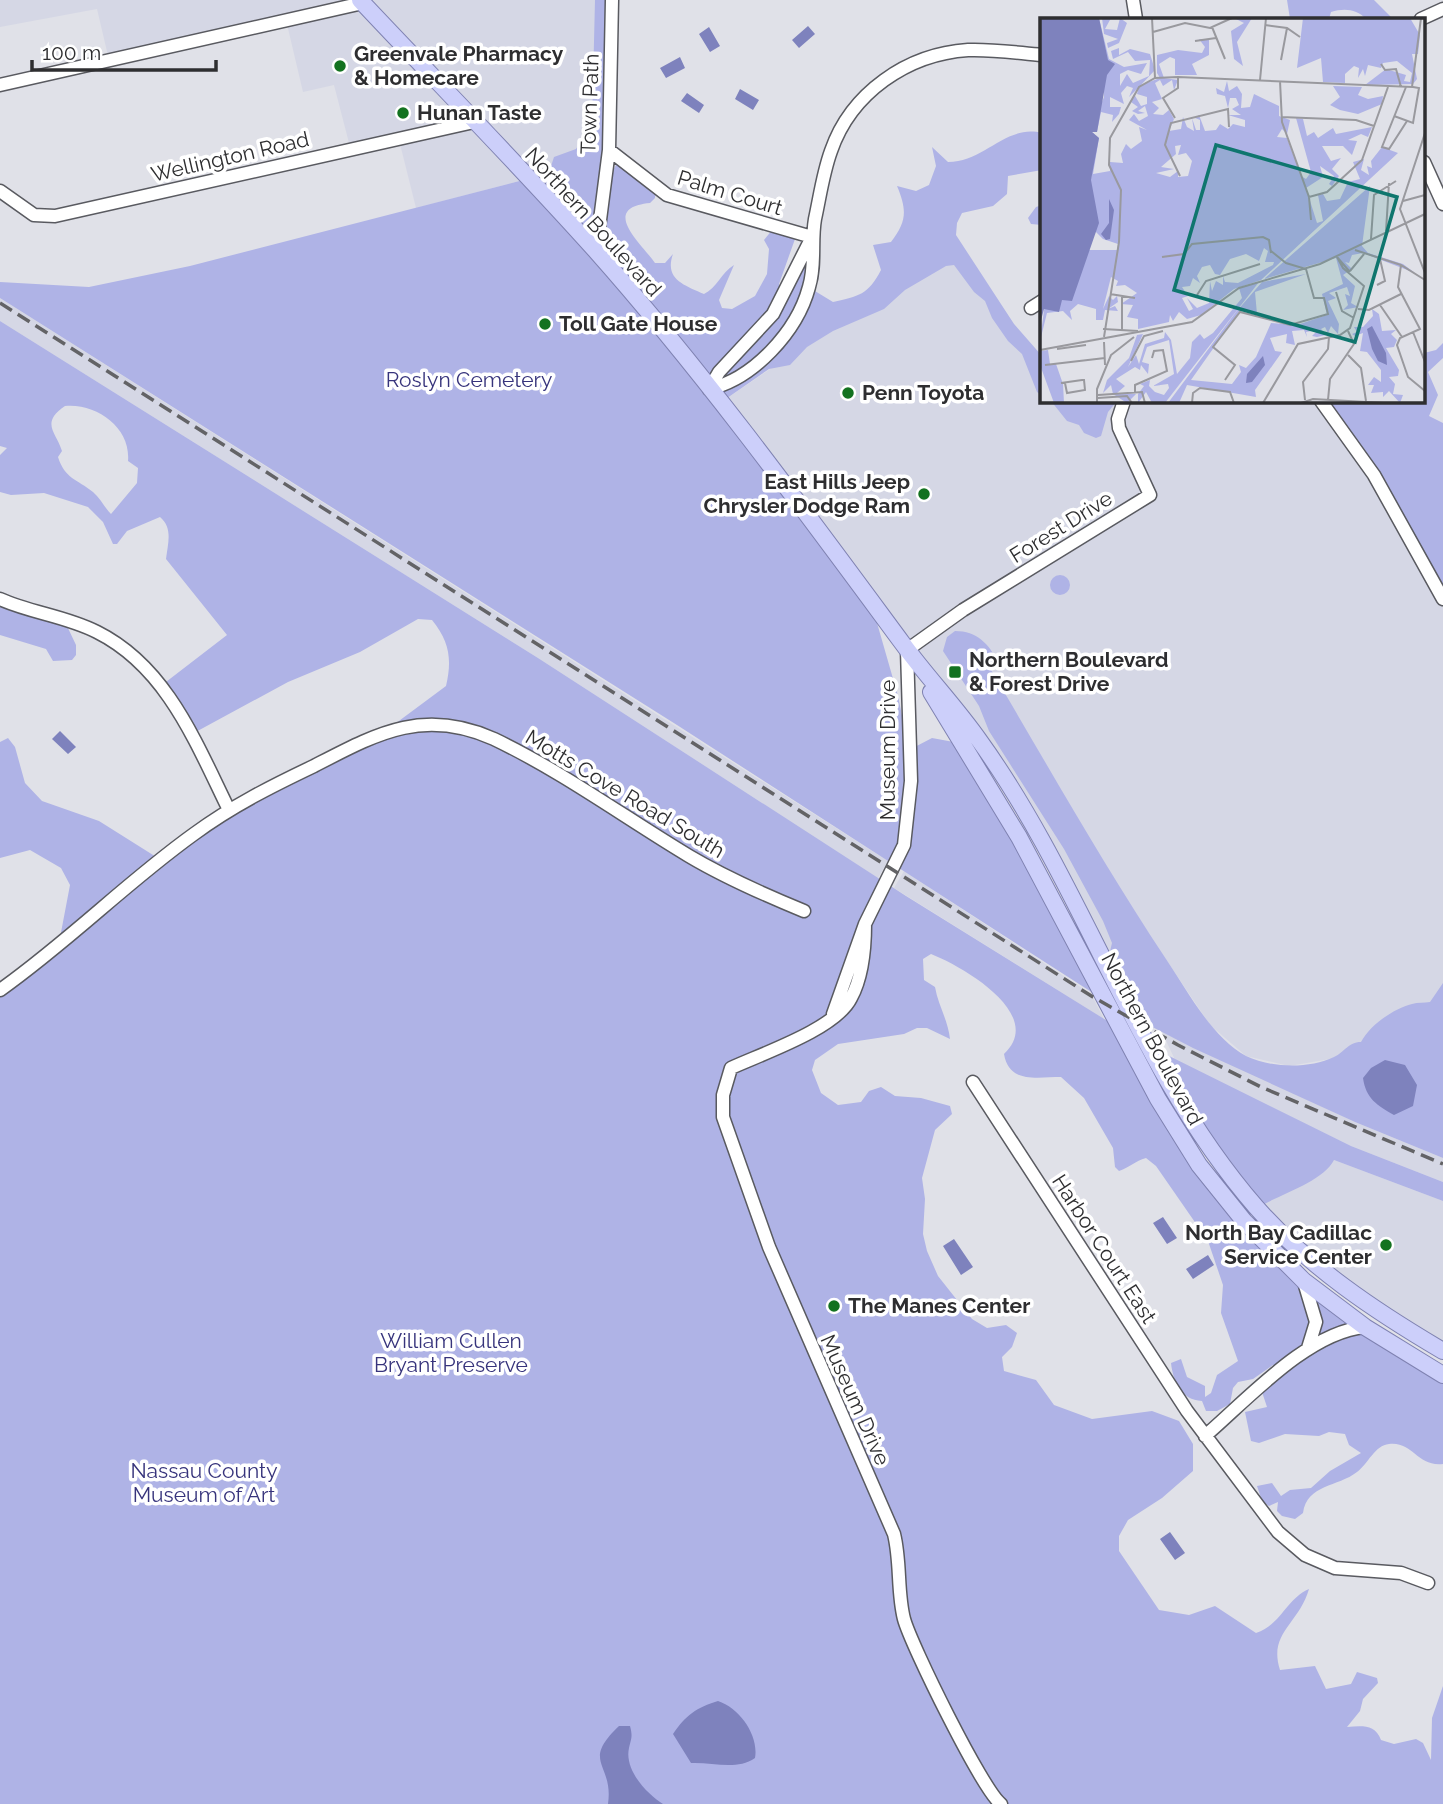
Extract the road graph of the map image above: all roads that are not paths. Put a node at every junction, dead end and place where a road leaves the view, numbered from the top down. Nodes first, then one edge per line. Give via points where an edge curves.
1 (612, 0) edge
2 (1133, 0) edge
3 (362, 2) edge
4 (1443, 9) edge
5 (1136, 18) edge
6 (1423, 18) edge
7 (1040, 55) edge
8 (1, 81) edge
9 (474, 122) junction
10 (609, 150) junction
11 (1426, 166) edge
12 (0, 191) edge
13 (1443, 204) edge
14 (812, 237) junction
15 (596, 251) junction
16 (1040, 302) edge
17 (1031, 308) dead end
18 (709, 389) junction
19 (1125, 402) edge
20 (1322, 402) edge
21 (0, 599) edge
22 (1443, 599) edge
23 (907, 650) junction
24 (229, 810) junction
25 (804, 911) dead end
26 (0, 990) edge
27 (973, 1082) dead end
28 (1304, 1282) junction
29 (1365, 1327) junction
30 (1308, 1348) junction
31 (1443, 1351) edge
32 (1443, 1375) edge
33 (1205, 1436) junction
34 (1428, 1583) dead end
35 (1001, 1804) edge

1 - 10 street, Town Path
2 - 5 street
3 - 8 street
3 - 9 main road, Northern Boulevard
4 - 6 street
7 - 14 street via 950,53 916,62 885,79 839,131 825,168
9 - 12 street, Wellington Road via 55,216 34,215
9 - 15 main road, Northern Boulevard
10 - 14 street, Palm Court via 667,195
10 - 15 street, Town Path
11 - 13 street
14 - 18 street via 773,314
14 - 18 street via 809,288 784,334 746,373
15 - 18 main road, Northern Boulevard
16 - 17 street
18 - 23 main road, Northern Boulevard
19 - 23 street, Forest Drive via 1119,428 1150,495 963,610
20 - 22 street via 1374,475
21 - 24 street via 94,630 133,656 172,699
23 - 28 main road, Northern Boulevard via 1019,837 1178,1132 1244,1221
23 - 31 main road, Northern Boulevard via 979,739 1024,810 1168,1081 1229,1173 1307,1257 1355,1295
23 - 35 street, Museum Drive via 909,816 902,851 865,924 832,1018 731,1068 723,1094 723,1117 769,1247 894,1534 901,1601 910,1635 974,1763
24 - 25 street, Motts Cove Road South via 380,732 411,725 474,732 576,783 690,857
24 - 26 street, Motts Cove Road South
27 - 33 street, Harbor Court East
28 - 29 main road, Northern Boulevard
28 - 30 street via 1316,1322
29 - 30 street via 1340,1331
29 - 32 main road, Northern Boulevard
30 - 33 street
33 - 34 street, Harbor Court East via 1278,1532 1305,1555 1348,1572 1401,1573

